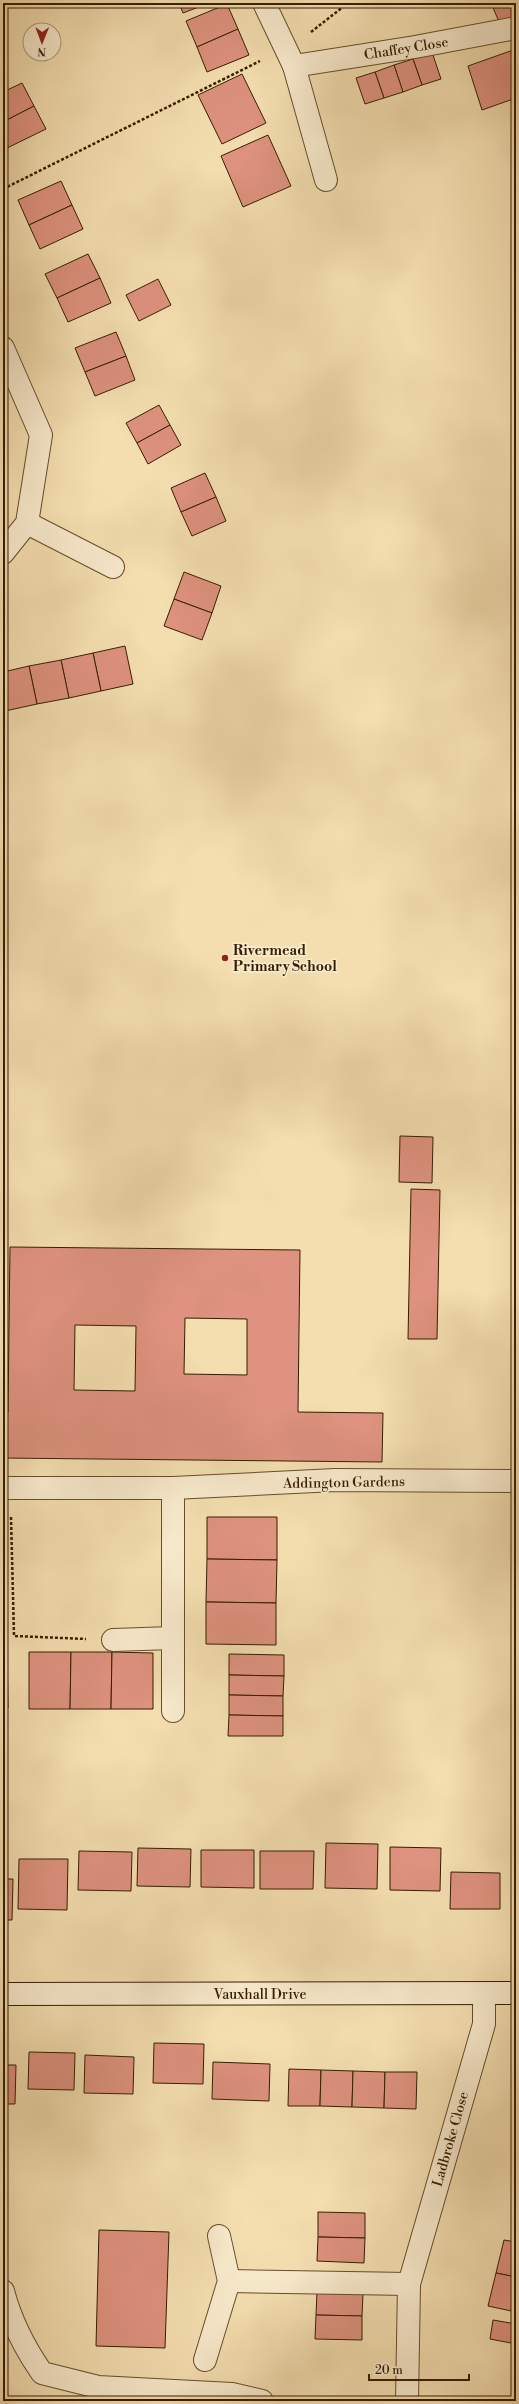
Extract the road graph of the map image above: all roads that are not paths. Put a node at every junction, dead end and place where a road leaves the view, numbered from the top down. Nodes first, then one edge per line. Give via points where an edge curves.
1 (264, 3) edge
2 (516, 28) edge
3 (291, 58) junction
4 (326, 180) dead end
5 (3, 348) edge
6 (27, 523) junction
7 (3, 553) edge
8 (113, 567) dead end
9 (516, 1481) edge
10 (7, 1488) edge
11 (173, 1488) junction
12 (172, 1638) junction
13 (113, 1640) road end
14 (172, 1711) dead end
15 (516, 1993) edge
16 (3, 1994) edge
17 (484, 1994) junction
18 (219, 2236) dead end
19 (229, 2281) junction
20 (409, 2284) junction
21 (3, 2294) edge
22 (205, 2360) dead end
23 (262, 2401) edge
24 (406, 2401) edge

1 - 3 street
2 - 3 street, Chaffey Close via 415,47
3 - 4 street
5 - 6 street via 41,435
6 - 7 street
6 - 8 street
9 - 11 street, Addington Gardens via 335,1480
10 - 11 street, Addington Gardens
11 - 12 street
12 - 13 street
12 - 14 street
15 - 17 street, Vauxhall Drive
16 - 17 street, Vauxhall Drive
17 - 20 street, Ladbroke Close via 484,2024
18 - 19 street
19 - 20 street
19 - 22 street
20 - 24 street, Ladbroke Close
21 - 23 street via 24,2347 42,2373 98,2387 232,2394

